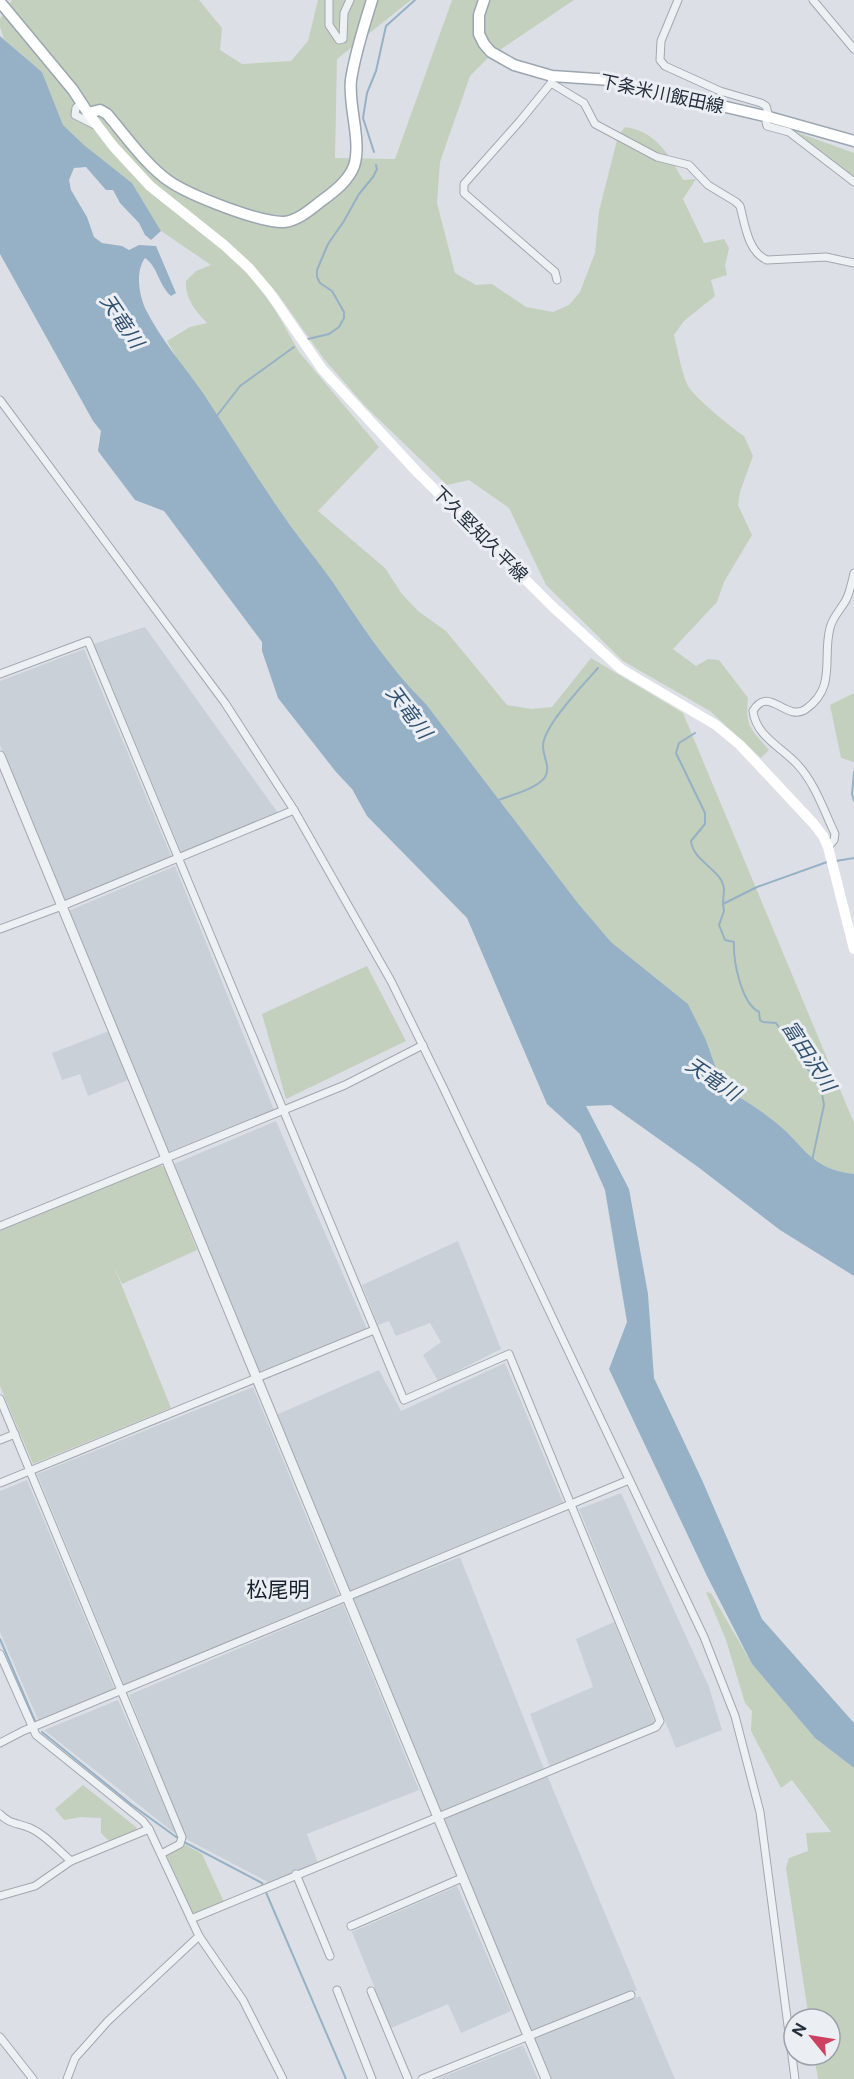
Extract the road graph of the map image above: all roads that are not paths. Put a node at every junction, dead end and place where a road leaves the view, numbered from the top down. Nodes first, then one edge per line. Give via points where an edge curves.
1 (329, 0) edge
2 (350, 0) edge
3 (372, 0) edge
4 (484, 0) edge
5 (678, 0) edge
6 (813, 0) edge
7 (0, 2) edge
8 (854, 49) edge
9 (552, 80) junction
10 (82, 102) junction
11 (88, 113) junction
12 (769, 117) junction
13 (98, 126) junction
14 (854, 141) edge
15 (854, 182) edge
16 (854, 263) edge
17 (557, 280) dead end
18 (0, 400) edge
19 (854, 573) edge
20 (0, 675) edge
21 (0, 756) edge
22 (294, 810) junction
23 (829, 851) junction
24 (180, 858) junction
25 (62, 906) junction
26 (0, 928) edge
27 (854, 949) edge
28 (423, 1045) junction
29 (282, 1110) junction
30 (165, 1158) junction
31 (0, 1226) edge
32 (374, 1330) junction
33 (256, 1379) junction
34 (0, 1399) edge
35 (15, 1434) junction
36 (0, 1440) edge
37 (30, 1471) junction
38 (629, 1480) junction
39 (0, 1483) edge
40 (571, 1505) junction
41 (347, 1597) junction
42 (0, 1654) edge
43 (122, 1691) junction
44 (32, 1728) junction
45 (0, 1743) edge
46 (0, 1814) edge
47 (437, 1817) junction
48 (149, 1828) junction
49 (161, 1854) junction
50 (71, 1861) junction
51 (296, 1874) junction
52 (462, 1878) junction
53 (0, 1896) edge
54 (191, 1919) junction
55 (351, 1926) dead end
56 (199, 1936) junction
57 (330, 1956) dead end
58 (337, 1990) dead end
59 (371, 1991) dead end
60 (631, 1995) dead end
61 (528, 2036) junction
62 (0, 2037) edge
63 (33, 2079) edge
64 (68, 2079) edge
65 (283, 2079) edge
66 (372, 2079) edge
67 (408, 2079) edge
68 (422, 2079) edge
69 (546, 2079) edge
70 (795, 2079) edge

1 - 2 street via 329,25 339,40 343,39 344,14
3 - 11 main road via 351,81 353,168 342,184 294,219 273,221 187,191 163,176 107,114 100,110
4 - 9 main road, 下条米川飯田線 via 479,34 484,44 514,65
5 - 12 street via 661,41 660,60 672,70 720,92 761,103
6 - 8 street
7 - 10 main road
9 - 12 main road, 下条米川飯田線 via 611,80
9 - 16 street via 584,103 595,124 657,157 689,165 708,185 736,202 759,257 826,257
9 - 17 street via 464,184 464,193 555,272
10 - 11 main road
10 - 13 street via 75,115
11 - 13 main road, 下久堅知久平線
12 - 14 main road, 下条米川飯田線
12 - 15 street via 767,126 789,132
13 - 23 main road, 下久堅知久平線 via 150,186 249,268 322,369 418,473 552,606 621,669 716,725 741,745 813,823
18 - 22 street via 218,694
19 - 23 street via 846,599 830,625 825,685 815,699 798,712 769,701 763,701 753,711 758,728 809,779 836,834
20 - 24 street via 88,641
21 - 25 street
22 - 24 street
22 - 28 street
23 - 27 main road, 下久堅知久平線
24 - 25 street
24 - 29 street
25 - 26 street
25 - 30 street
28 - 29 street via 345,1085
28 - 38 street
29 - 30 street
29 - 32 street
30 - 31 street
30 - 33 street
32 - 33 street
32 - 40 street via 404,1400 509,1354
33 - 37 street
33 - 41 street
34 - 35 street
35 - 36 street
35 - 37 street
37 - 39 street
37 - 43 street
38 - 40 street
38 - 70 street via 704,1637 735,1716 760,1812
40 - 41 street
40 - 47 street via 660,1721 656,1727
41 - 43 street
41 - 47 street
42 - 44 street
43 - 44 street
43 - 49 street via 181,1841
44 - 45 street
44 - 48 street via 41,1741
46 - 50 street via 7,1822 43,1836
47 - 51 street
47 - 52 street
48 - 49 street
48 - 50 street
49 - 54 street
50 - 53 street via 35,1886
51 - 54 street
51 - 57 street
52 - 55 street
52 - 61 street
54 - 56 street
56 - 64 street via 108,2021 75,2058
56 - 65 street via 243,2000
58 - 66 street
59 - 67 street
60 - 61 street
61 - 68 street
61 - 69 street
62 - 63 street

